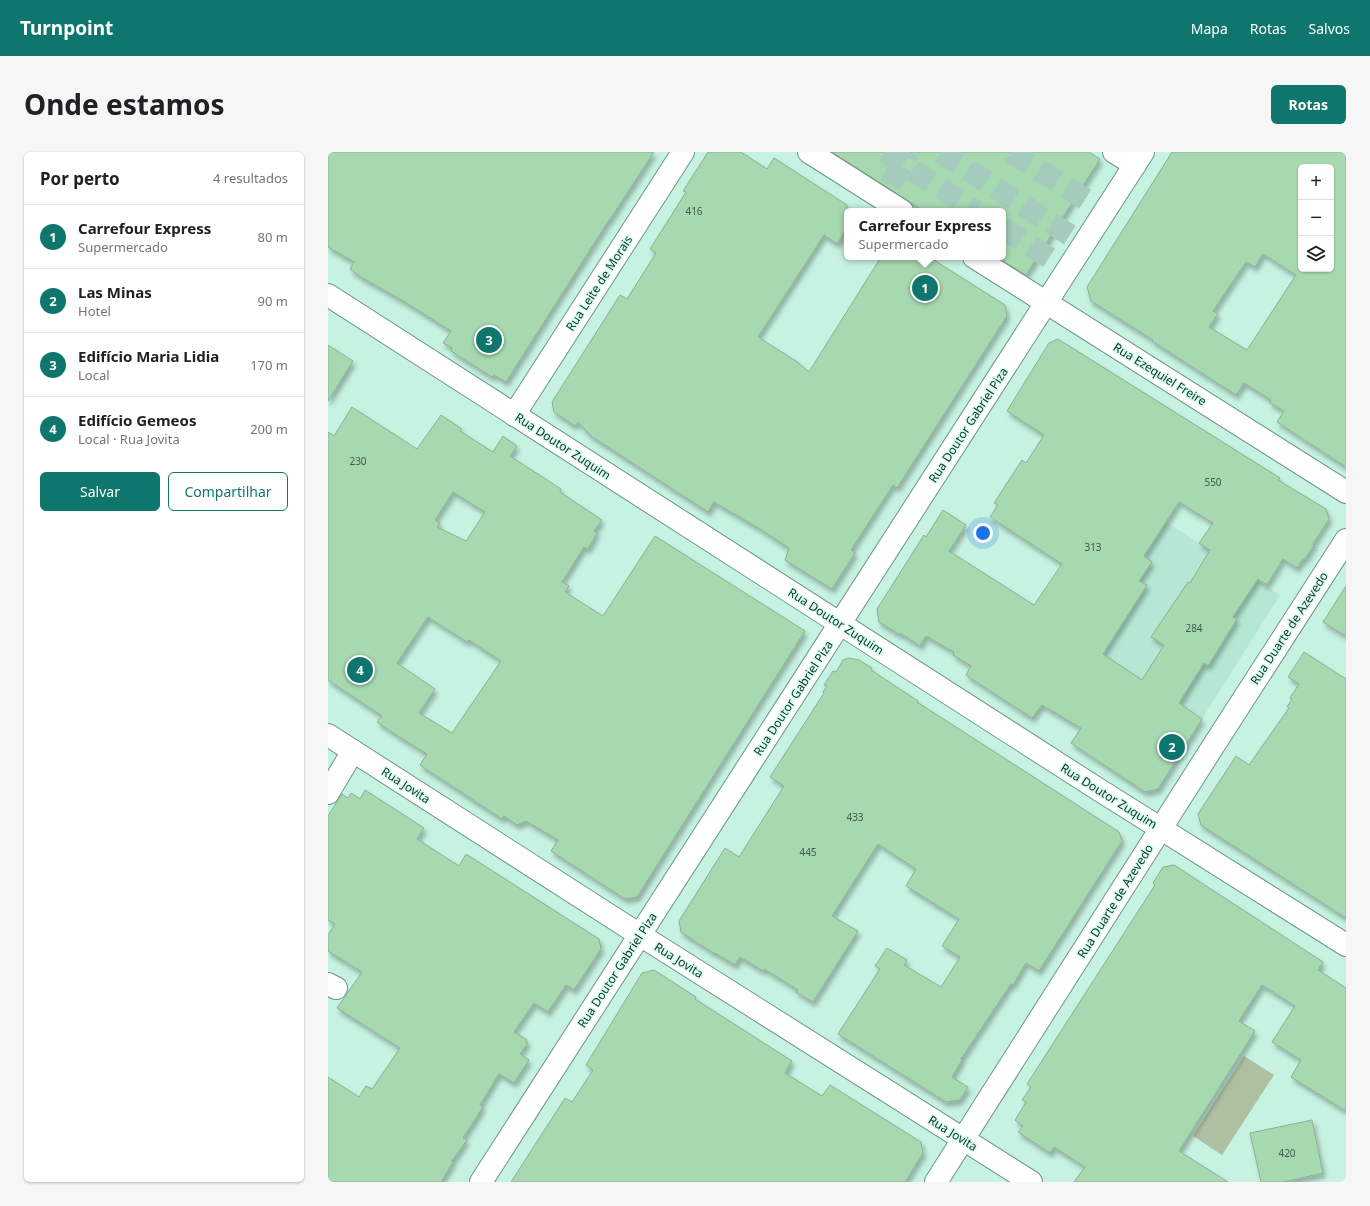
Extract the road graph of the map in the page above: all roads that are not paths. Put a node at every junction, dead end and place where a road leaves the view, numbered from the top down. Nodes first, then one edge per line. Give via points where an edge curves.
1 (683, 152) edge
2 (809, 152) edge
3 (1114, 152) edge
4 (1139, 159) edge
5 (897, 208) edge
6 (979, 260) edge
7 (328, 295) edge
8 (1047, 304) junction
9 (514, 415) junction
10 (1346, 492) edge
11 (1346, 540) edge
12 (840, 624) junction
13 (328, 735) edge
14 (352, 751) junction
15 (328, 793) edge
16 (1162, 828) junction
17 (640, 935) junction
18 (1346, 945) edge
19 (963, 1140) junction
20 (481, 1182) edge
21 (936, 1182) edge
22 (1031, 1182) edge

1 - 9 street, Rua Leite de Morais
2 - 5 street
3 - 4 street
4 - 8 street, Rua Doutor Gabriel Piza
6 - 8 street, Rua Ezequiel Freire
7 - 9 street, Rua Doutor Zuquim
8 - 10 street, Rua Ezequiel Freire
8 - 12 street, Rua Doutor Gabriel Piza
9 - 12 street, Rua Doutor Zuquim
11 - 16 street, Rua Duarte de Azevedo
12 - 16 street, Rua Doutor Zuquim
12 - 17 street, Rua Doutor Gabriel Piza
13 - 14 street, Rua Jovita
14 - 15 street
14 - 17 street, Rua Jovita
16 - 18 street, Rua Doutor Zuquim
16 - 19 street, Rua Duarte de Azevedo
17 - 19 street, Rua Jovita
17 - 20 street, Rua Doutor Gabriel Piza
19 - 21 street, Rua Duarte de Azevedo
19 - 22 street, Rua Jovita

